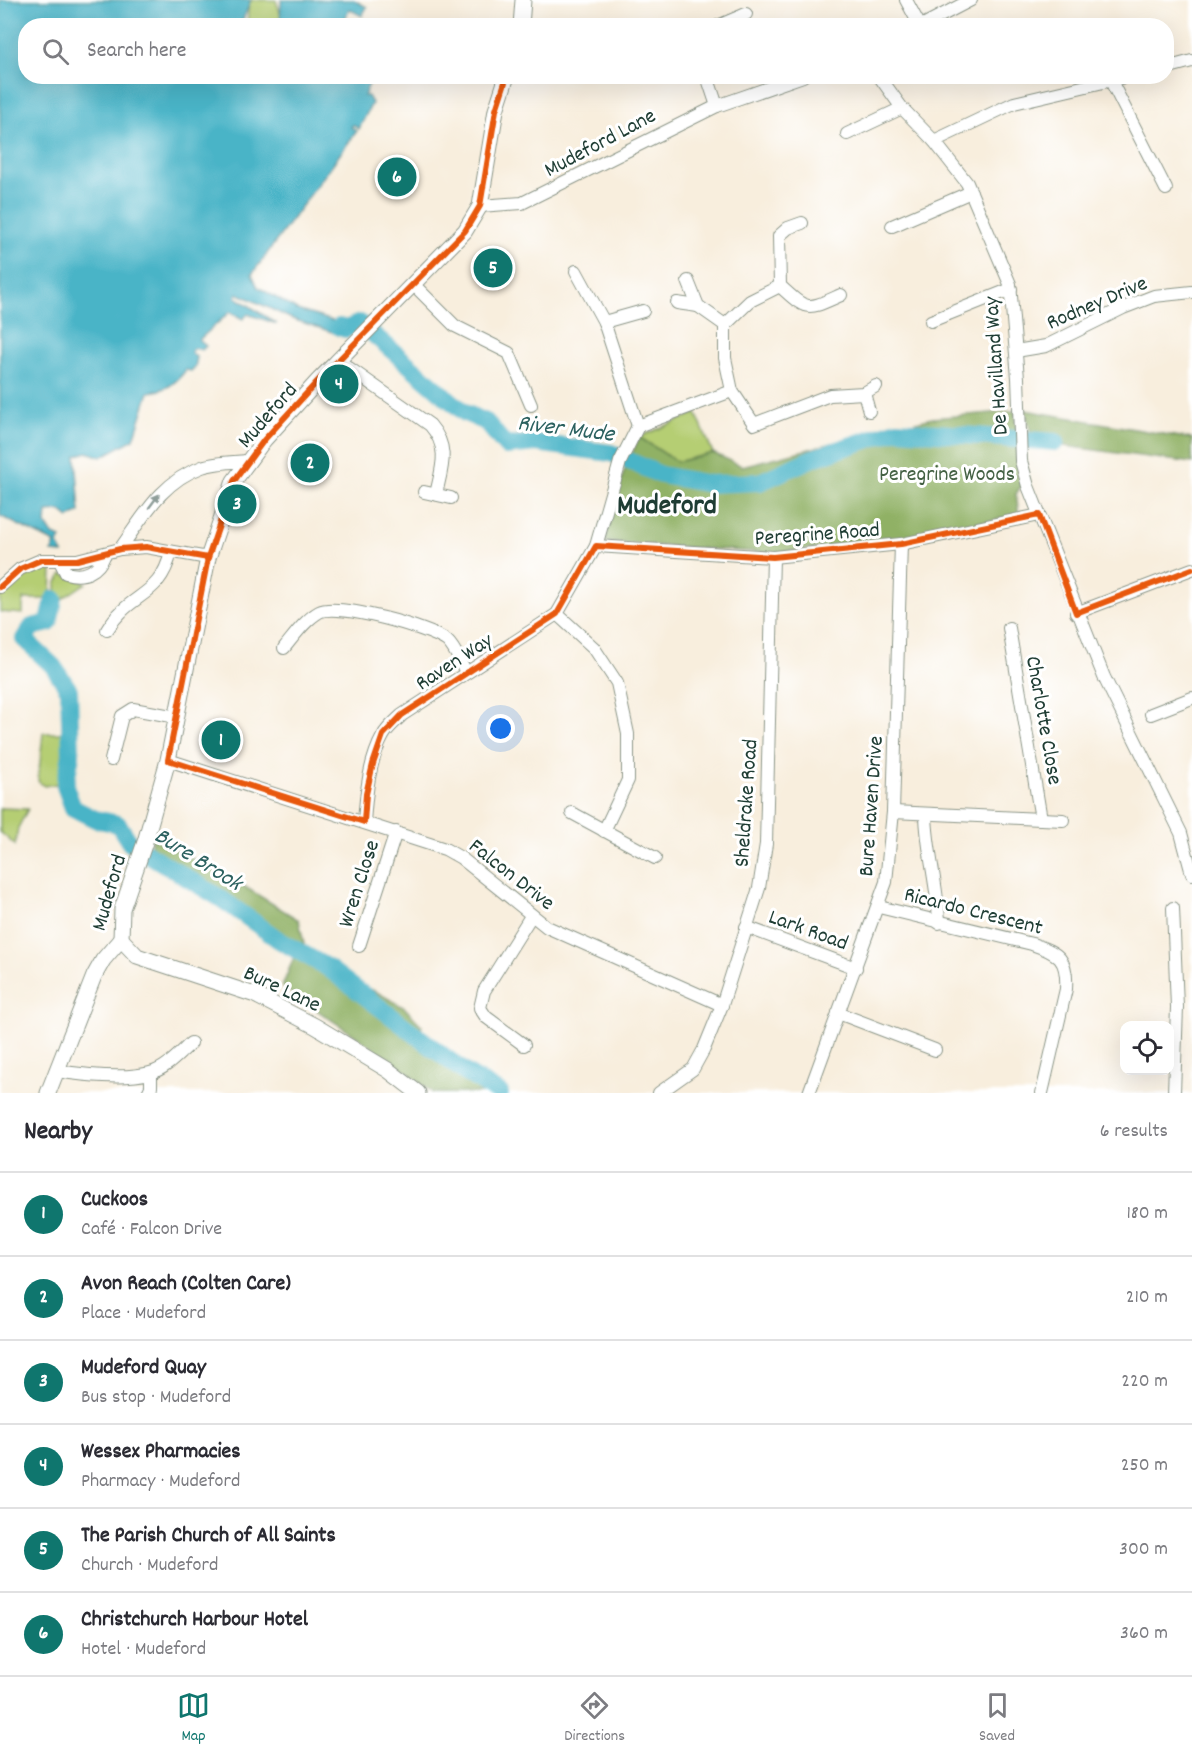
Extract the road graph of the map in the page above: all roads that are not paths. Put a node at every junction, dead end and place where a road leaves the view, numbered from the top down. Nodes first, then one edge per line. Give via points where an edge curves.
1 (523, 0) edge
2 (906, 0) edge
3 (971, 0) edge
4 (746, 14) dead end
5 (522, 18) edge
6 (737, 18) edge
7 (916, 18) edge
8 (936, 18) edge
9 (1192, 61) edge
10 (1174, 66) edge
11 (504, 84) edge
12 (710, 84) edge
13 (780, 84) edge
14 (885, 84) edge
15 (1098, 84) edge
16 (1113, 84) edge
17 (717, 106) junction
18 (902, 108) junction
19 (847, 134) dead end
20 (934, 141) junction
21 (1166, 189) dead end
22 (971, 192) junction
23 (480, 206) junction
24 (802, 223) dead end
25 (892, 226) dead end
26 (576, 271) dead end
27 (688, 281) dead end
28 (413, 284) junction
29 (780, 286) junction
30 (1011, 289) junction
31 (1192, 292) edge
32 (841, 295) dead end
33 (677, 303) dead end
34 (698, 306) junction
35 (643, 311) dead end
36 (931, 321) dead end
37 (604, 322) junction
38 (725, 325) junction
39 (1016, 351) junction
40 (339, 362) junction
41 (876, 386) dead end
42 (732, 391) junction
43 (864, 393) junction
44 (531, 405) dead end
45 (869, 411) dead end
46 (638, 426) junction
47 (249, 461) junction
48 (451, 498) dead end
49 (1039, 515) junction
50 (902, 544) junction
51 (596, 546) junction
52 (120, 549) junction
53 (171, 552) junction
54 (773, 557) junction
55 (208, 558) junction
56 (1192, 569) edge
57 (0, 587) edge
58 (1076, 613) junction
59 (556, 614) junction
60 (1009, 628) dead end
61 (107, 630) dead end
62 (284, 648) dead end
63 (466, 672) junction
64 (1192, 698) edge
65 (1151, 714) dead end
66 (177, 717) junction
67 (111, 760) dead end
68 (168, 760) junction
69 (893, 812) junction
70 (572, 813) dead end
71 (926, 815) junction
72 (1041, 819) junction
73 (1063, 820) dead end
74 (364, 822) junction
75 (604, 831) junction
76 (396, 832) junction
77 (655, 858) dead end
78 (1192, 874) edge
79 (879, 907) junction
80 (1173, 908) dead end
81 (531, 916) junction
82 (939, 923) junction
83 (746, 927) junction
84 (121, 939) junction
85 (358, 946) dead end
86 (856, 968) junction
87 (722, 1005) junction
88 (838, 1013) junction
89 (191, 1043) dead end
90 (524, 1045) dead end
91 (936, 1050) dead end
92 (57, 1071) junction
93 (151, 1073) junction
94 (48, 1093) edge
95 (148, 1093) edge
96 (418, 1093) edge
97 (659, 1093) edge
98 (809, 1093) edge
99 (1042, 1093) edge
100 (1174, 1093) edge

1 - 5 street
2 - 7 street
3 - 8 street
4 - 6 street
9 - 10 street
11 - 23 street, Mudeford via 496,110
12 - 17 street
13 - 17 street, Mudeford Lane
14 - 18 street, De Havilland Way
15 - 20 street via 1014,104
16 - 21 street
17 - 23 street, Mudeford Lane via 539,196 509,206
18 - 19 street
18 - 20 street, De Havilland Way
20 - 22 street, De Havilland Way
22 - 25 street
22 - 30 street, De Havilland Way
23 - 28 street, Mudeford via 465,231
24 - 29 street via 779,236
26 - 37 street
27 - 34 street
28 - 40 street, Mudeford
28 - 44 street via 455,326 509,353
29 - 32 street via 801,306 815,307
29 - 38 street via 750,301
30 - 36 street
30 - 39 street, De Havilland Way
31 - 39 street, Rodney Drive via 1154,296 1046,346
33 - 34 street
34 - 38 street
35 - 37 street
37 - 46 street
38 - 42 street via 725,358
39 - 49 street, De Havilland Way via 1021,461
40 - 47 street, Mudeford via 264,440
40 - 48 street via 430,425 441,438 444,462 430,493
41 - 43 street
42 - 43 street via 754,424 830,395
42 - 46 street
43 - 45 street
46 - 51 street, Raven Way via 622,457
52 -> 47 street via 161,491 184,475 204,466
47 - 55 street, Mudeford via 234,481
49 - 50 street, Peregrine Road
49 - 58 street, De Havilland Way
50 - 54 street, Peregrine Road
50 - 69 street, Bure Haven Drive
51 - 54 street, Peregrine Road
51 - 59 street, Raven Way
52 - 53 street
52 - 57 street via 60,561 41,560
53 - 55 street
53 - 61 street via 161,580 117,612
54 - 83 street, Sheldrake Road via 766,844 759,888
55 - 66 street, Mudeford
56 - 58 street
58 - 78 street, De Havilland Way via 1181,833
59 - 63 street, Raven Way
59 - 75 street via 594,648 617,683 628,734 628,780
60 - 72 street, Charlotte Close
62 - 63 street via 320,612 349,609 447,641
63 - 74 street, Raven Way via 402,715 383,735 366,794
64 - 65 street
66 - 67 street via 127,711 122,716
66 - 68 street, Mudeford
68 - 74 street, Falcon Drive
68 - 84 street, Mudeford via 122,909
69 - 71 street, Charlotte Close
69 - 79 street, Bure Haven Drive via 891,850
70 - 75 street
71 - 72 street, Charlotte Close
71 - 82 street via 926,842
72 - 73 street, Charlotte Close
74 - 76 street, Falcon Drive
75 - 77 street
76 - 81 street, Falcon Drive via 461,858
76 - 85 street, Wren Close
79 - 82 street, Ricardo Crescent
79 - 86 street, Bure Haven Drive
80 - 100 street via 1177,1007
81 - 87 street, Falcon Drive via 547,927
81 - 90 street via 484,991 480,1008 486,1017
82 - 99 street, Ricardo Crescent via 1032,944 1062,959 1067,972 1066,988
83 - 86 street, Lark Road
83 - 87 street, Sheldrake Road
84 - 92 street, Mudeford via 94,976
84 - 96 street, Bure Lane via 138,956 255,994 388,1070
86 - 88 street, Bure Haven Drive
87 - 97 street, Sheldrake Road via 693,1070
88 - 91 street
88 - 98 street, Bure Haven Drive
89 - 93 street via 171,1062
92 - 93 street via 107,1076
92 - 94 street, Mudeford
93 - 95 street

